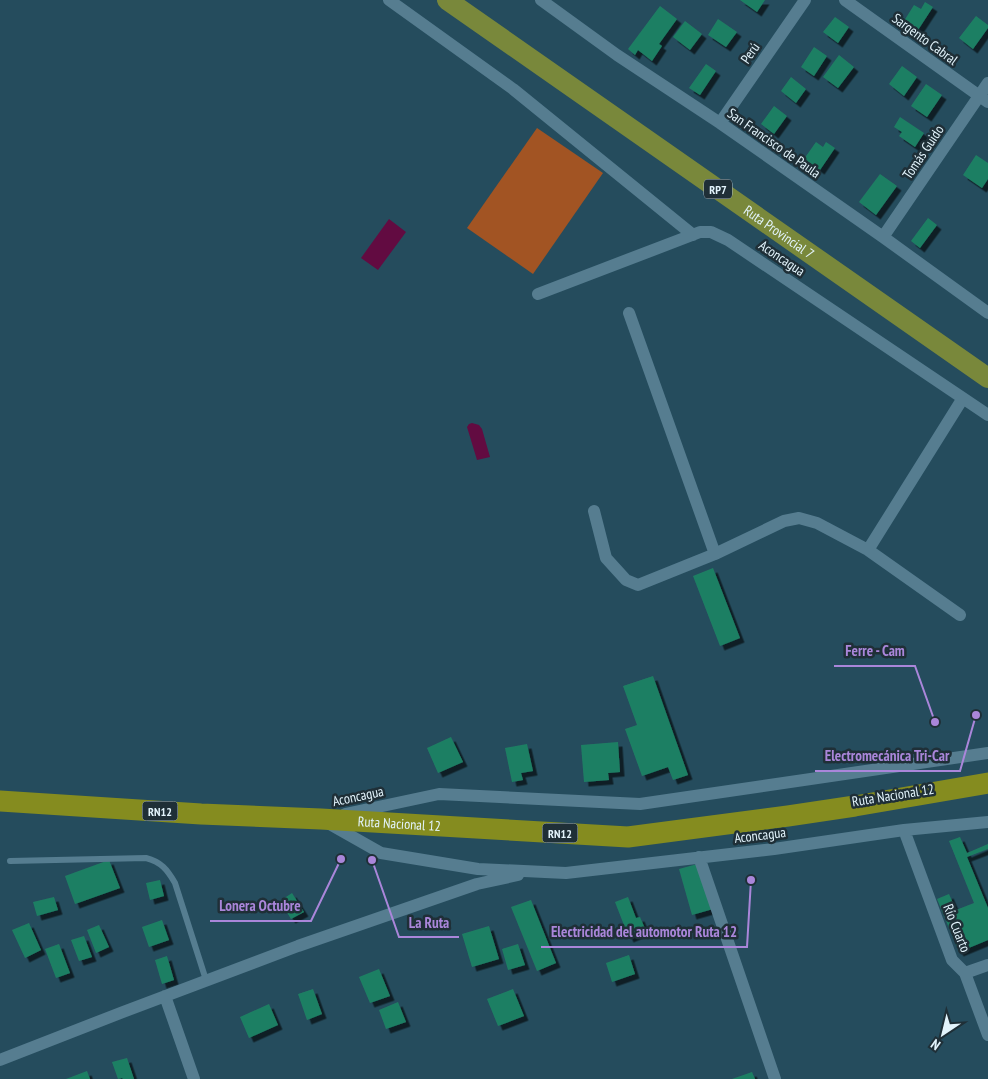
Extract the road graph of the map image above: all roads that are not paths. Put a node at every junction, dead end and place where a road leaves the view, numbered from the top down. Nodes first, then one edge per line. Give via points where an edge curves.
1 (389, 0) edge
2 (447, 0) edge
3 (541, 0) edge
4 (805, 0) edge
5 (845, 0) edge
6 (988, 83) edge
7 (984, 99) edge
8 (720, 123) junction
9 (693, 235) junction
10 (883, 237) junction
11 (538, 294) dead end
12 (629, 313) dead end
13 (988, 313) edge
14 (988, 378) edge
15 (963, 398) junction
16 (988, 415) edge
17 (594, 511) dead end
18 (868, 550) junction
19 (715, 554) junction
20 (960, 615) dead end
21 (988, 753) edge
22 (988, 781) edge
23 (0, 801) edge
24 (321, 819) junction
25 (988, 822) edge
26 (904, 830) junction
27 (699, 858) junction
28 (10, 861) dead end
29 (533, 872) junction
30 (988, 965) edge
31 (965, 973) junction
32 (206, 980) junction
33 (165, 996) junction
34 (988, 1035) edge
35 (0, 1060) edge
36 (194, 1079) edge
37 (775, 1079) edge

1 - 9 street via 513,89
2 - 14 main road, Ruta Provincial 7 / RP7
3 - 8 street, San Francisco de Paula
4 - 8 street, Perú
5 - 7 street, Sargento Cabral
6 - 7 street, Tomás Guido
7 - 10 street, Tomás Guido
8 - 10 street, San Francisco de Paula
9 - 11 street, Aconcagua
9 - 15 street, Aconcagua via 711,232 728,240
10 - 13 street, San Francisco de Paula
12 - 19 street
15 - 16 street, Aconcagua
15 - 18 street
17 - 19 street via 606,558 626,580 638,585
18 - 19 street via 817,523 799,518 784,521
18 - 20 street
21 - 24 street, Aconcagua via 640,804 439,794
22 - 24 highway, Ruta Nacional 12 / RN12 via 855,806 628,837
23 - 24 highway, Ruta Nacional 12 / RN12
24 - 29 street, Aconcagua via 381,853 478,869
25 - 26 street, Aconcagua
26 - 27 street, Aconcagua
26 - 31 street, Río Cuarto via 952,960
27 - 29 street, Aconcagua via 566,873
27 - 37 street
28 - 32 lane via 146,858 157,861 175,883
29 - 32 street via 477,884
30 - 31 street
31 - 34 street, Río Cuarto
32 - 33 street
33 - 35 street
33 - 36 street

